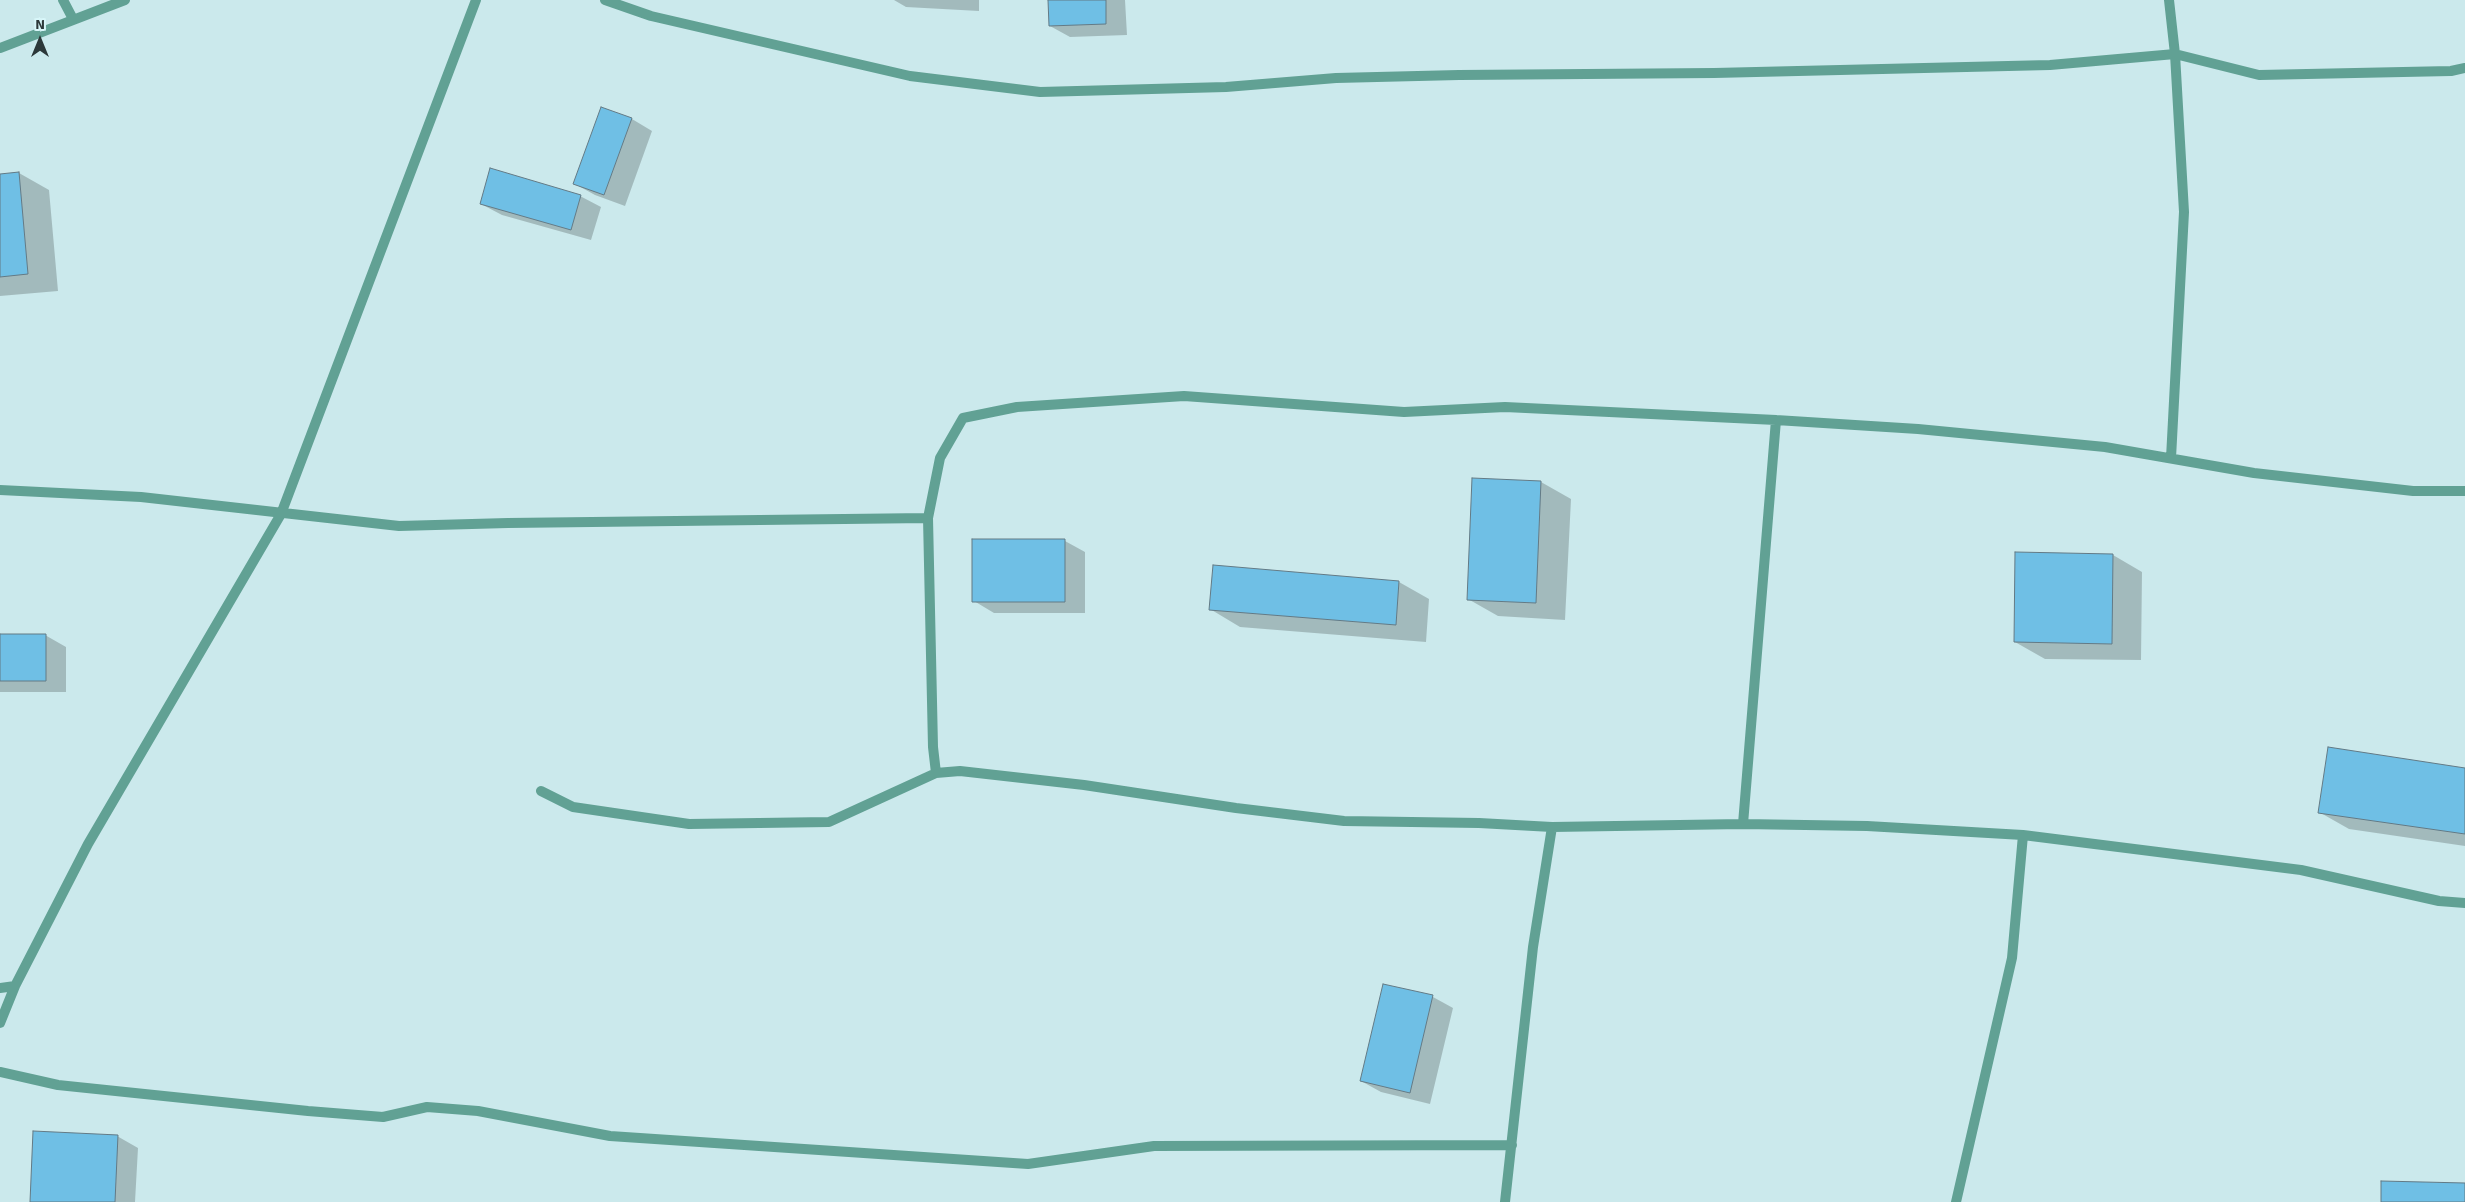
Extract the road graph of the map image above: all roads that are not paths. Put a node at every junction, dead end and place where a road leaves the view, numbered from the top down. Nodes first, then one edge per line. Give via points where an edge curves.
1 (63, 0) edge
2 (125, 0) edge
3 (476, 0) edge
4 (605, 0) edge
5 (2169, 0) edge
6 (73, 19) junction
7 (0, 48) edge
8 (2175, 54) junction
9 (2465, 68) edge
10 (1776, 420) junction
11 (2171, 458) junction
12 (0, 490) edge
13 (2465, 491) edge
14 (281, 514) junction
15 (928, 518) junction
16 (936, 773) junction
17 (541, 791) dead end
18 (1744, 824) junction
19 (1552, 827) junction
20 (2024, 835) junction
21 (2465, 903) edge
22 (15, 986) junction
23 (0, 988) edge
24 (0, 1023) edge
25 (0, 1072) edge
26 (1512, 1145) junction
27 (1505, 1202) edge
28 (1956, 1202) edge

1 - 6 street
2 - 6 street
3 - 14 street
4 - 8 street via 651,16 910,76 1040,92 1226,87 1336,78 2050,66
5 - 8 street
6 - 7 street
8 - 9 street via 2260,75 2451,71
8 - 11 street via 2184,212
10 - 11 street via 1918,429 2105,447
10 - 15 street via 1506,407 1404,412 1184,396 1017,408 963,418 940,458
10 - 18 street
11 - 13 street via 2254,473 2413,491
12 - 14 street via 141,497
14 - 15 street via 399,526
14 - 22 street via 88,844
15 - 16 street
16 - 17 street via 829,822 689,824 573,807
16 - 19 street via 960,772 1084,784 1344,821
18 - 19 street
18 - 20 street via 1867,826
19 - 26 street via 1533,947
20 - 21 street via 2301,870 2439,901
20 - 28 street via 2012,958
22 - 23 street
22 - 24 street
25 - 26 street via 58,1085 308,1112 383,1117 427,1107 478,1112 610,1136 1028,1164 1154,1146
26 - 27 street

